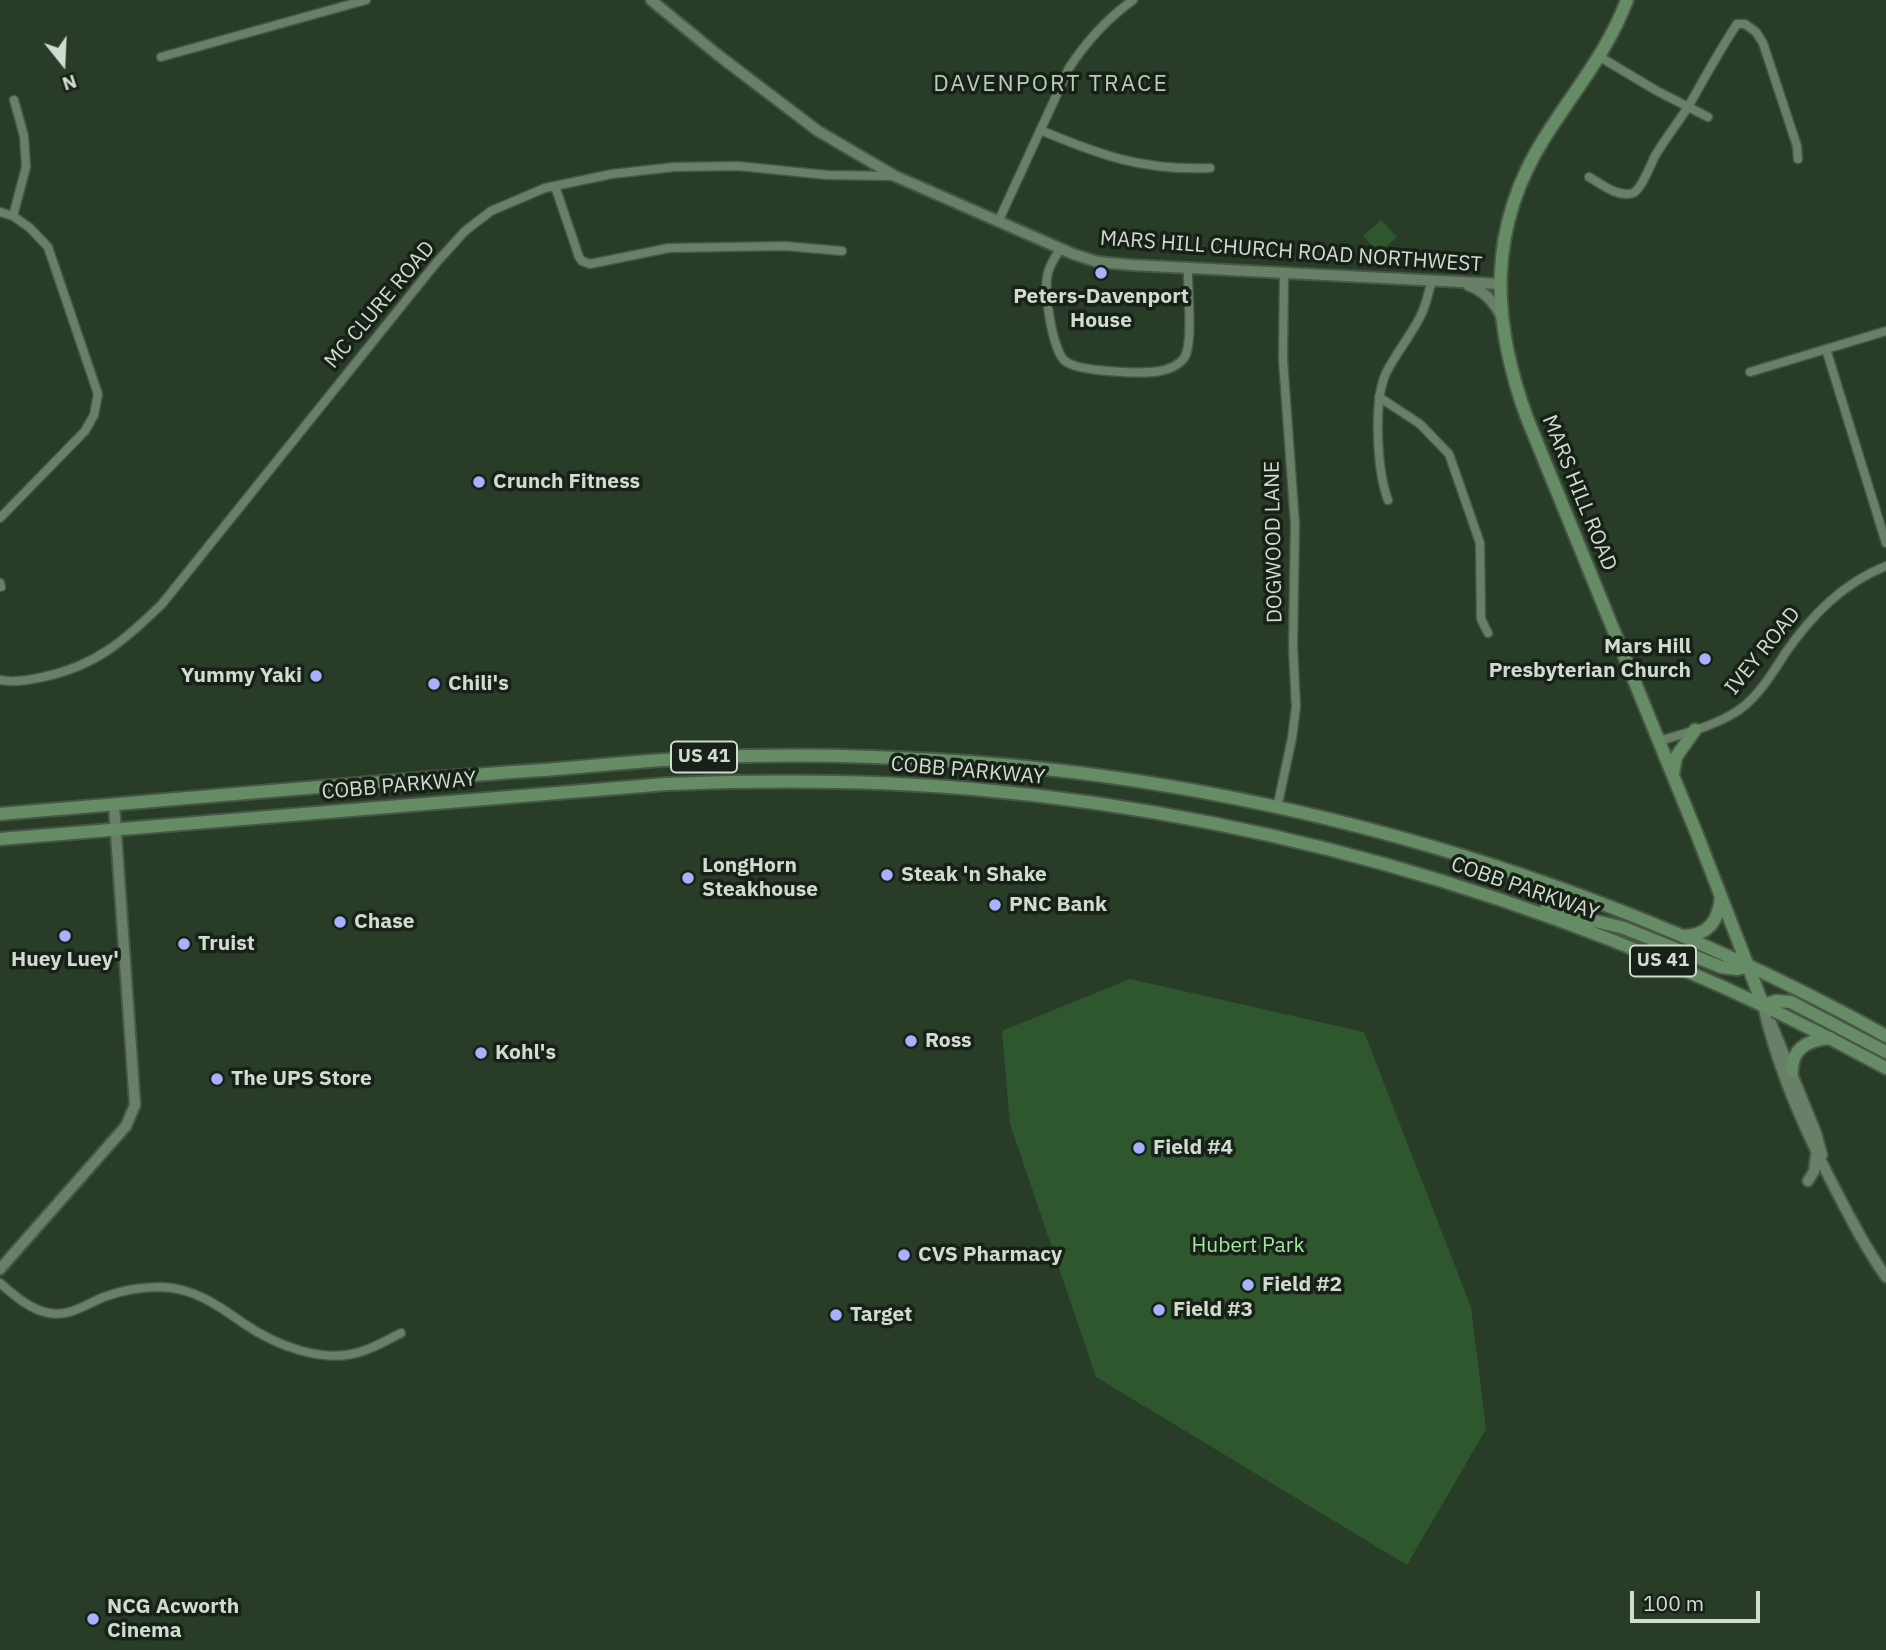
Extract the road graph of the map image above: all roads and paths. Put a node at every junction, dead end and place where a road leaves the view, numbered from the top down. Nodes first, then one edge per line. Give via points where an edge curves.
1 (366, 0) edge
2 (651, 0) edge
3 (1113, 0) edge
4 (1133, 0) edge
5 (1627, 0) edge
6 (1121, 9) junction
7 (161, 57) dead end
8 (1600, 57) junction
9 (14, 100) dead end
10 (1688, 107) junction
11 (1708, 117) dead end
12 (1040, 130) junction
13 (1798, 159) dead end
14 (1210, 168) dead end
15 (895, 176) junction
16 (1589, 177) dead end
17 (555, 186) junction
18 (0, 212) edge
19 (13, 216) junction
20 (998, 222) junction
21 (1060, 248) junction
22 (842, 251) dead end
23 (1188, 267) junction
24 (1284, 274) junction
25 (1432, 281) junction
26 (1463, 282) junction
27 (1500, 284) junction
28 (1501, 316) junction
29 (1886, 331) edge
30 (1826, 349) junction
31 (1750, 372) dead end
32 (1379, 397) junction
33 (1388, 500) dead end
34 (0, 518) edge
35 (1886, 543) edge
36 (1886, 566) edge
37 (1488, 634) dead end
38 (0, 680) edge
39 (1695, 730) junction
40 (1659, 741) junction
41 (1673, 774) junction
42 (114, 805) junction
43 (1278, 808) junction
44 (0, 814) edge
45 (115, 829) junction
46 (0, 839) edge
47 (1721, 896) junction
48 (1514, 905) junction
49 (1680, 936) junction
50 (1748, 966) junction
51 (1763, 1005) junction
52 (1886, 1036) edge
53 (1830, 1038) junction
54 (1886, 1052) edge
55 (1886, 1068) edge
56 (1792, 1072) junction
57 (1816, 1155) junction
58 (1827, 1173) junction
59 (1808, 1181) dead end
60 (0, 1269) edge
61 (1886, 1277) edge
62 (0, 1283) edge
63 (401, 1333) dead end

1 - 7 street
2 - 15 street, MARS HILL CHURCH ROAD NORTHWEST via 818,131
3 - 6 street
4 - 6 street
5 - 8 main road, MARS HILL ROAD
6 - 12 street via 1082,48
8 - 10 street
8 - 27 main road, MARS HILL ROAD via 1520,181 1505,227
9 - 19 street via 26,167
10 - 11 street
10 - 13 street via 1726,40 1737,24 1745,24 1763,43
10 - 16 street via 1639,189 1633,193 1611,190
12 - 14 street via 1097,154 1137,164
12 - 20 street
15 - 17 street, MC CLURE ROAD via 738,166 674,167
15 - 20 street, MARS HILL CHURCH ROAD NORTHWEST
17 - 22 street via 579,257 590,264 682,248 785,246
17 - 38 street, MC CLURE ROAD via 491,211 465,231 162,604 124,641 92,662 63,673
18 - 19 street
19 - 34 street via 48,247 98,394 85,430
20 - 21 street, MARS HILL CHURCH ROAD NORTHWEST
21 - 23 street, MARS HILL CHURCH ROAD NORTHWEST via 1098,262
21 - 23 street via 1047,274 1047,293 1060,355 1078,368 1161,371 1184,358 1189,335
23 - 24 street, MARS HILL CHURCH ROAD NORTHWEST
24 - 25 street, MARS HILL CHURCH ROAD NORTHWEST
24 - 43 street, DOGWOOD LANE via 1283,360 1295,524 1296,707
25 - 26 street, MARS HILL CHURCH ROAD NORTHWEST
25 - 32 street via 1422,314 1386,374
26 - 27 street, MARS HILL CHURCH ROAD NORTHWEST
26 - 28 street via 1483,293
27 - 28 main road, MARS HILL ROAD
28 - 40 main road, MARS HILL ROAD via 1523,405
29 - 30 street
30 - 31 street
30 - 35 street
32 - 33 street via 1382,484
32 - 37 street via 1420,424 1449,454 1480,543 1481,619
36 - 39 street, IVEY ROAD via 1852,583 1815,614 1745,705
39 - 40 street, IVEY ROAD
39 - 41 main road via 1676,757
40 - 41 main road, MARS HILL ROAD
41 - 47 main road, MARS HILL ROAD
42 - 43 main road, COBB PARKWAY / US 41 via 616,763 787,756 995,765 1153,785
42 - 44 main road, COBB PARKWAY / US 41
42 - 45 street
43 - 49 main road, COBB PARKWAY / US 41 via 1453,853
45 - 46 main road, COBB PARKWAY / US 41
45 - 48 main road, COBB PARKWAY / US 41 via 667,784 918,785 1087,802 1255,832 1392,866
45 - 60 street via 135,1105 126,1126
47 - 49 main road via 1718,914 1708,929
47 - 50 main road, MARS HILL ROAD
48 - 50 main road via 1601,921 1721,967
48 - 51 main road, COBB PARKWAY / US 41 via 1646,953
49 - 50 main road, COBB PARKWAY / US 41
50 - 51 main road, MARS HILL ROAD
50 - 52 main road, COBB PARKWAY / US 41
51 - 53 main road, COBB PARKWAY / US 41
51 - 54 main road via 1791,1003
51 - 56 street
51 - 57 street via 1772,1046
53 - 55 main road, COBB PARKWAY / US 41
53 - 56 main road via 1804,1044 1795,1054
56 - 58 street
57 - 58 street
57 - 59 street
58 - 61 street
62 - 63 street via 23,1302 49,1313 75,1312 132,1290 162,1287 189,1292 281,1344 339,1356 362,1352

